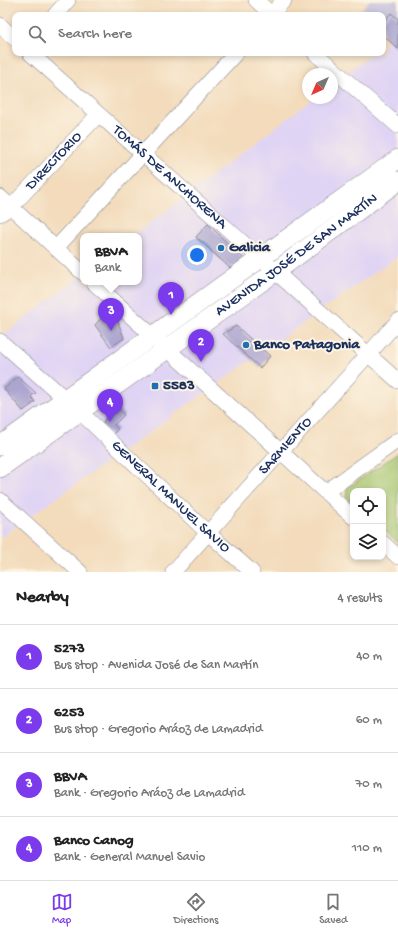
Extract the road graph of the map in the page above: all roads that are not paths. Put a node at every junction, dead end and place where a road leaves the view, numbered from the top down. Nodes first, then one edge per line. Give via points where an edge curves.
1 (68, 0) edge
2 (256, 0) edge
3 (284, 0) edge
4 (57, 12) edge
5 (269, 12) edge
6 (274, 12) edge
7 (0, 25) edge
8 (12, 36) edge
9 (33, 56) edge
10 (233, 56) edge
11 (318, 56) edge
12 (98, 115) junction
13 (398, 126) edge
14 (144, 154) junction
15 (398, 159) edge
16 (398, 181) edge
17 (4, 206) edge
18 (56, 248) junction
19 (260, 259) junction
20 (80, 270) edge
21 (275, 272) junction
22 (96, 285) edge
23 (398, 321) edge
24 (152, 336) junction
25 (0, 341) edge
26 (166, 350) junction
27 (368, 355) junction
28 (398, 381) edge
29 (73, 405) junction
30 (398, 440) edge
31 (0, 446) edge
32 (281, 452) junction
33 (0, 468) edge
34 (326, 492) junction
35 (0, 500) edge
36 (350, 513) edge
37 (208, 533) junction
38 (386, 546) edge
39 (398, 557) edge
40 (80, 572) edge
41 (173, 572) edge
42 (252, 572) edge

1 - 4 street
2 - 5 street
3 - 6 street
7 - 8 street
9 - 12 street, TOMÁS DE ANCHORENA
10 - 14 street
11 - 13 street
12 - 14 street, TOMÁS DE ANCHORENA
12 - 17 street, DIRECTORIO
14 - 18 street
14 - 19 street, TOMÁS DE ANCHORENA
15 - 19 main road, AVENIDA JOSÉ DE SAN MARTÍN
16 - 21 main road, AVENIDA JOSÉ DE SAN MARTÍN
17 - 18 street
18 - 20 street
19 - 21 street, TOMÁS DE ANCHORENA
19 - 24 main road, AVENIDA JOSÉ DE SAN MARTÍN
21 - 26 main road, AVENIDA JOSÉ DE SAN MARTÍN
21 - 27 street, TOMÁS DE ANCHORENA
22 - 24 street
23 - 27 street, SARMIENTO
24 - 26 street
24 - 29 main road, AVENIDA JOSÉ DE SAN MARTÍN
25 - 29 street, GENERAL MANUEL SAVIO
26 - 29 main road, AVENIDA JOSÉ DE SAN MARTÍN
26 - 32 street
27 - 28 street, TOMÁS DE ANCHORENA
27 - 32 street, SARMIENTO
29 - 31 main road, AVENIDA JOSÉ DE SAN MARTÍN
29 - 33 main road, AVENIDA JOSÉ DE SAN MARTÍN
29 - 37 street, GENERAL MANUEL SAVIO
30 - 34 street
32 - 34 street
32 - 37 street, SARMIENTO
34 - 36 street
35 - 40 street
37 - 41 street, SARMIENTO
37 - 42 street, GENERAL MANUEL SAVIO
38 - 39 street

